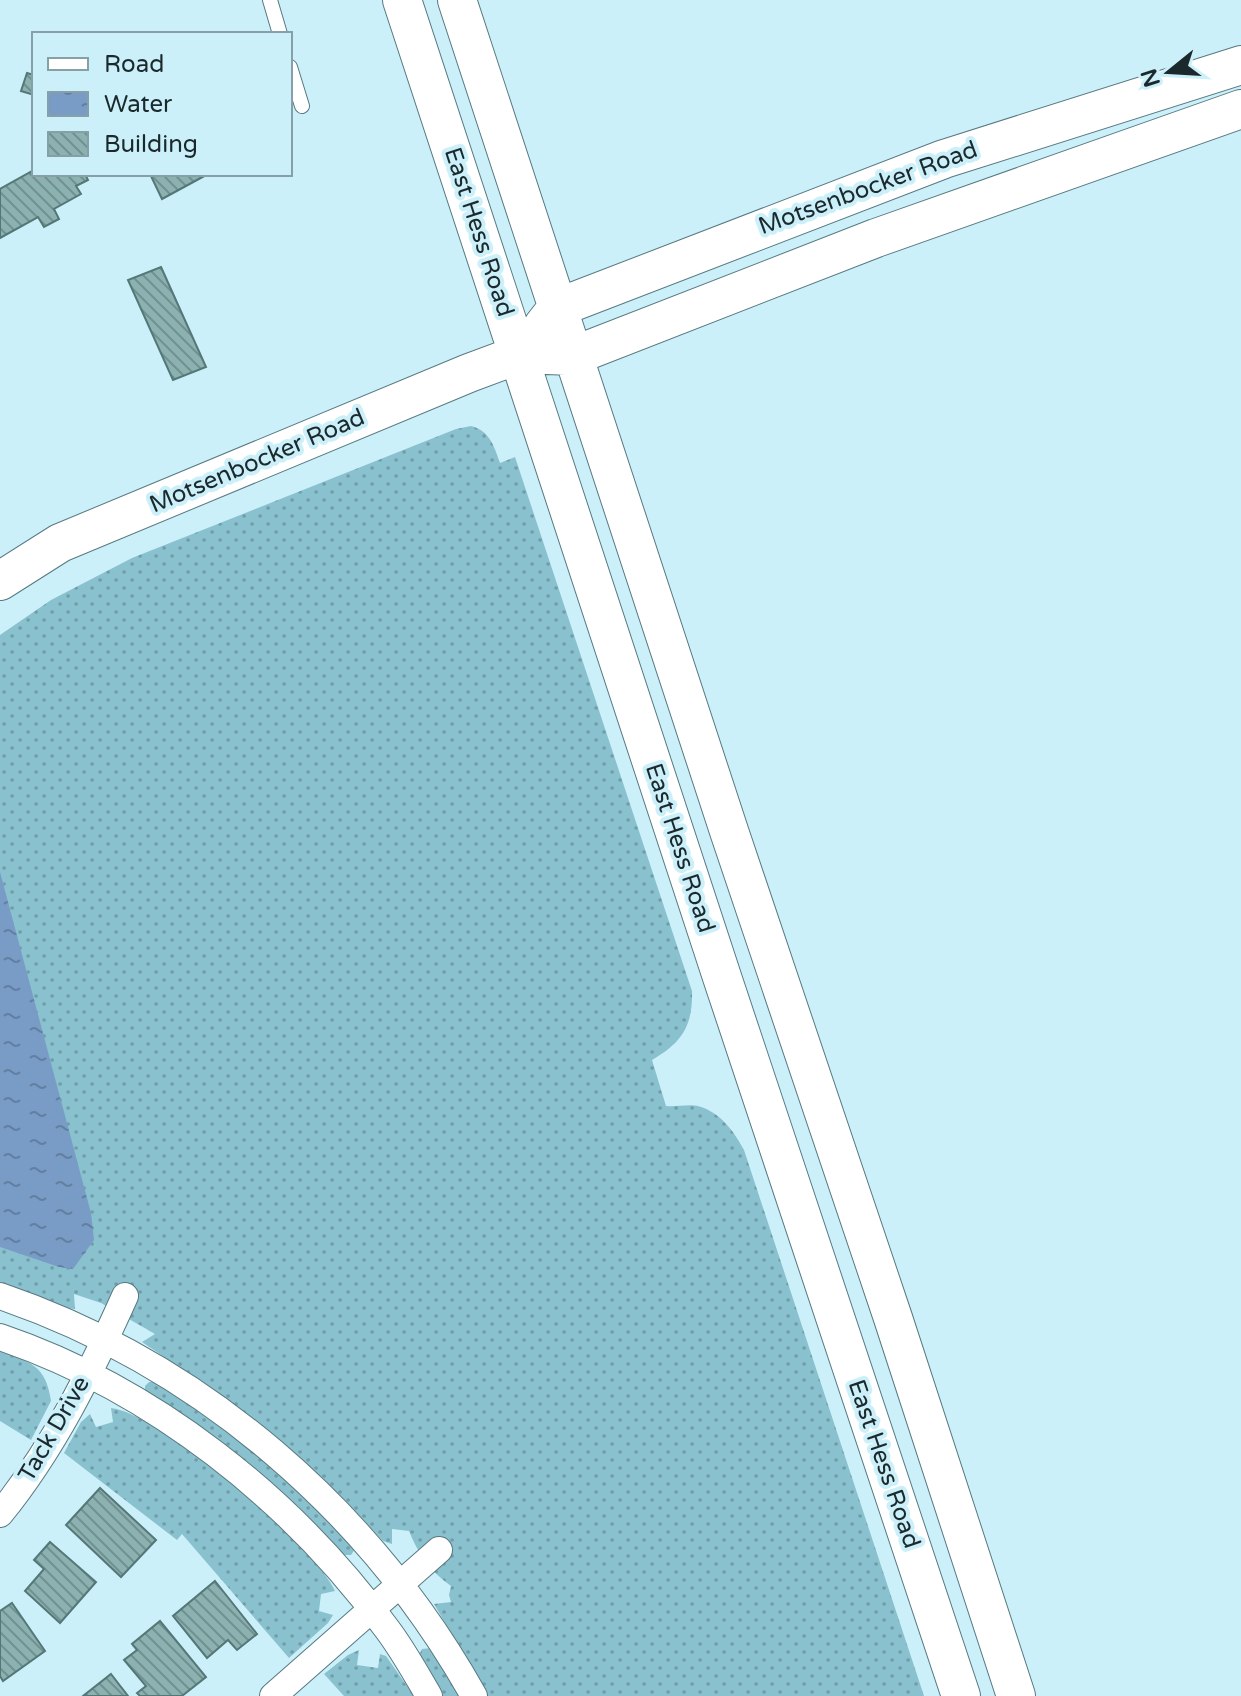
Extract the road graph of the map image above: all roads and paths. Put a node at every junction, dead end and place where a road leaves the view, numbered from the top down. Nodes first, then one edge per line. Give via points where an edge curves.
1 (270, 0) edge
2 (402, 0) edge
3 (457, 0) edge
4 (279, 32) edge
5 (1241, 65) edge
6 (292, 74) edge
7 (302, 106) dead end
8 (1181, 107) junction
9 (1241, 109) edge
10 (557, 308) junction
11 (520, 354) junction
12 (573, 356) junction
13 (0, 581) edge
14 (0, 1296) edge
15 (125, 1296) dead end
16 (0, 1337) edge
17 (105, 1340) junction
18 (87, 1372) junction
19 (0, 1514) edge
20 (439, 1550) dead end
21 (400, 1583) junction
22 (372, 1609) junction
23 (273, 1696) edge
24 (429, 1696) edge
25 (474, 1696) edge
26 (961, 1696) edge
27 (1016, 1696) edge

1 - 4 lane
2 - 11 main road, East Hess Road
3 - 10 main road
5 - 8 main road, Motsenbocker Road
6 - 7 lane
8 - 9 main road, Motsenbocker Road
8 - 10 main road, Motsenbocker Road via 1069,118 920,167
8 - 12 main road, Motsenbocker Road via 897,230
10 - 11 main road, Motsenbocker Road
10 - 12 main road
11 - 12 main road, Motsenbocker Road
11 - 13 main road, Motsenbocker Road via 60,543
11 - 26 main road, East Hess Road
12 - 27 main road
14 - 17 street
15 - 17 street, Tack Drive
16 - 18 street
17 - 18 street, Tack Drive
17 - 21 street via 188,1388 250,1433 353,1527
18 - 19 street, Tack Drive via 51,1442
18 - 22 street via 193,1438 259,1491 327,1556
20 - 21 street
21 - 22 street
21 - 25 street
22 - 23 street
22 - 24 street

